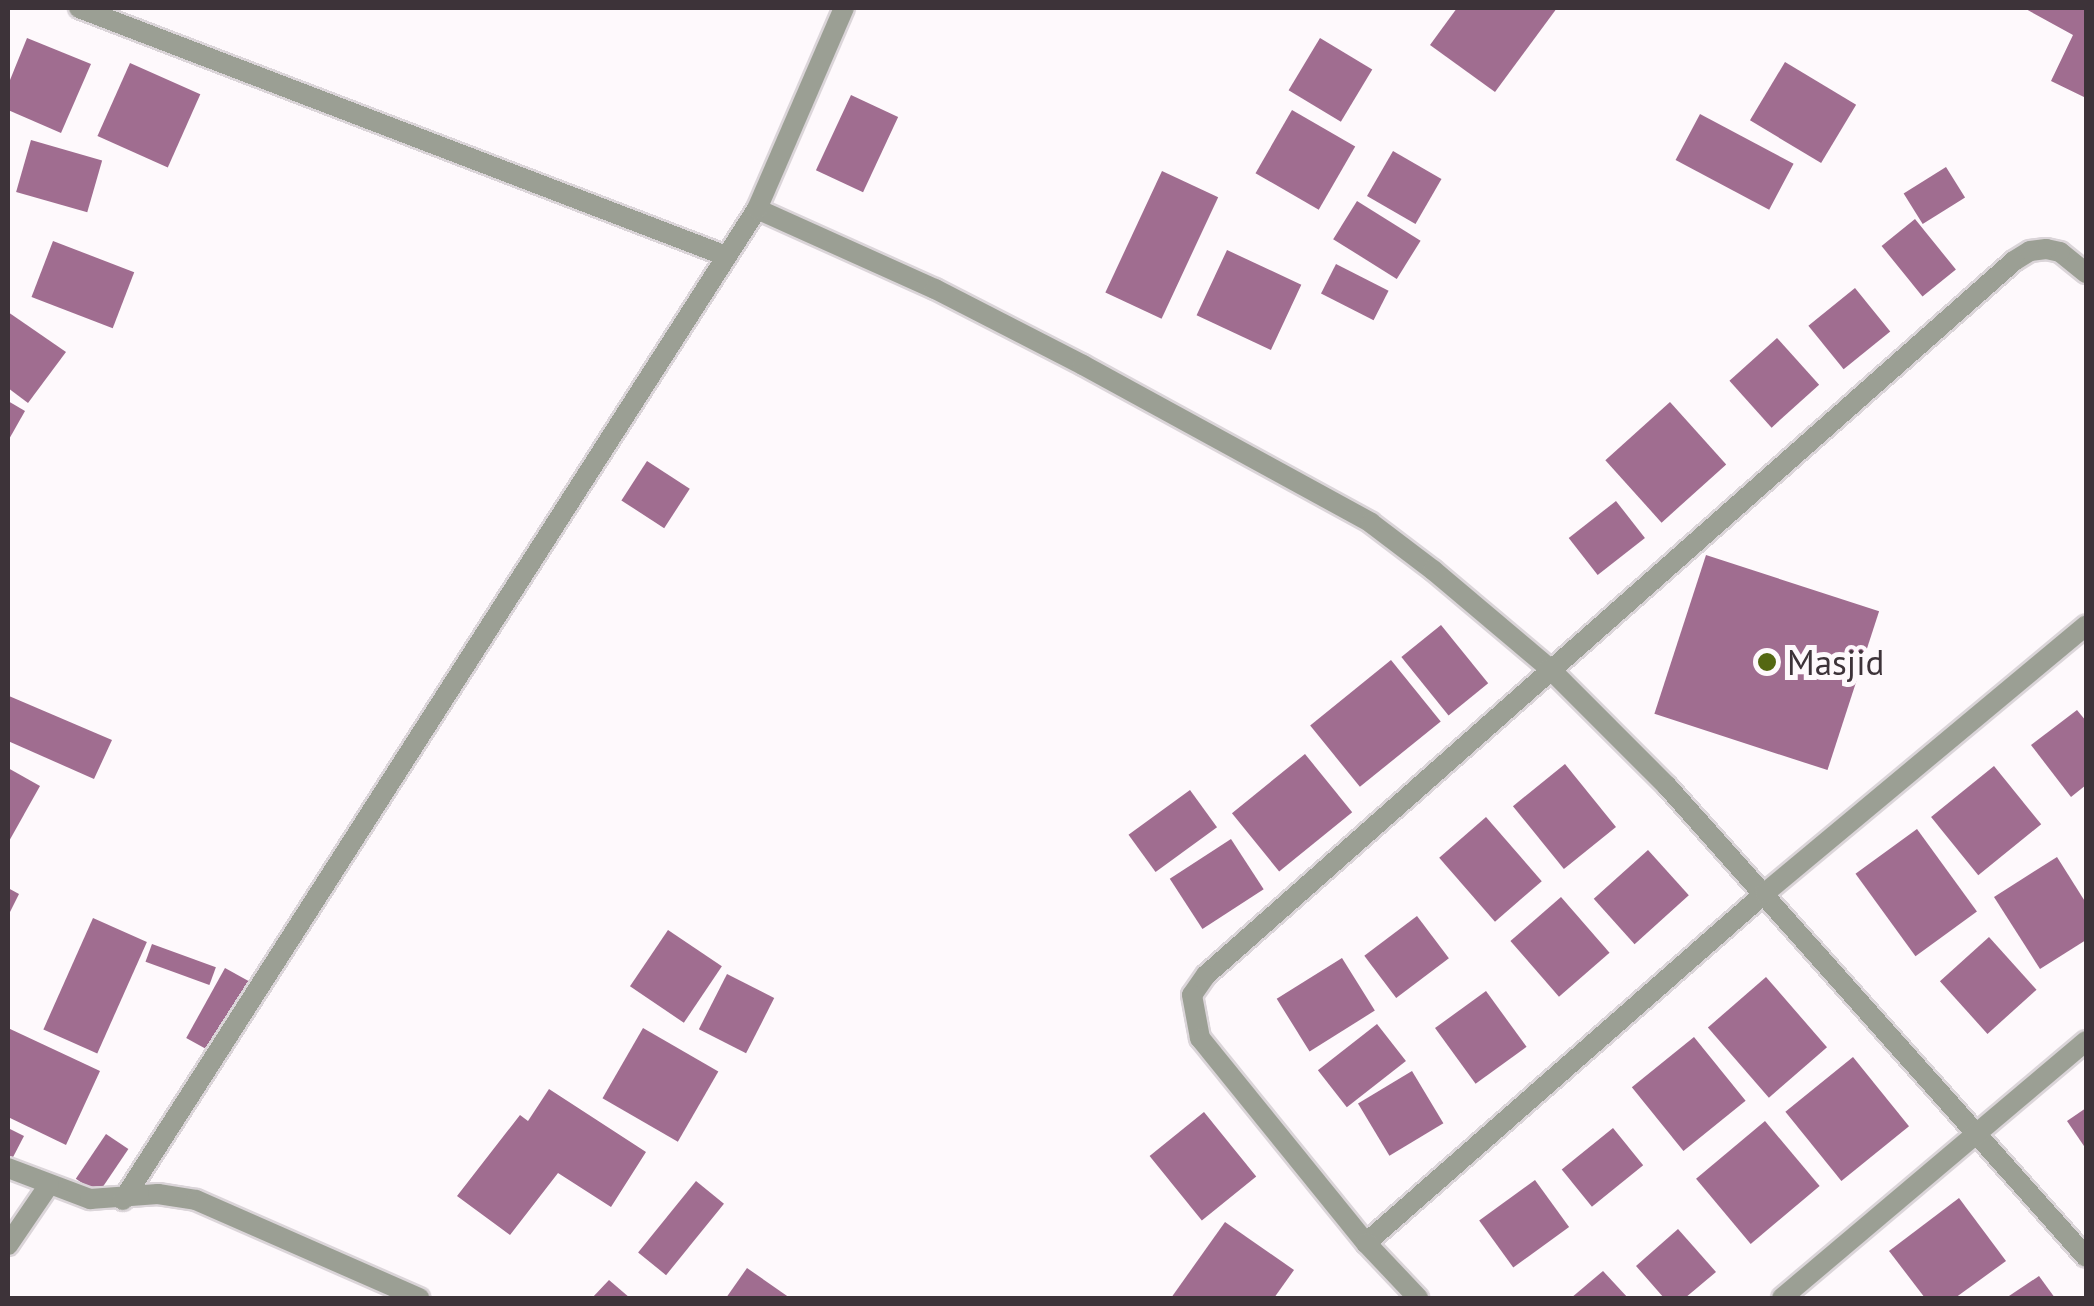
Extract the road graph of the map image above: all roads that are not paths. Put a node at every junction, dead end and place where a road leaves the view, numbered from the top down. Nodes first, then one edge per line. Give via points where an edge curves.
1 (78, 8) edge
2 (844, 8) edge
3 (757, 209) junction
4 (726, 256) junction
5 (2086, 274) edge
6 (2086, 626) edge
7 (1550, 669) junction
8 (1766, 893) junction
9 (2086, 1041) edge
10 (1978, 1136) junction
11 (8, 1168) edge
12 (49, 1185) junction
13 (123, 1200) junction
14 (1366, 1243) junction
15 (8, 1245) edge
16 (2086, 1257) edge
17 (419, 1298) edge
18 (1418, 1298) edge
19 (1782, 1298) edge

1 - 4 street
2 - 3 street
3 - 4 street
3 - 7 street via 935,289 1371,523
4 - 13 street
5 - 7 street via 2060,252 2030,252 2014,261
6 - 8 street
7 - 8 street
7 - 14 street via 1206,975 1192,995 1200,1038
8 - 10 street
8 - 14 street
9 - 10 street
10 - 16 street
10 - 19 street
11 - 12 street
12 - 13 street via 90,1200
12 - 15 street
13 - 17 street via 158,1194 196,1200
14 - 18 street

